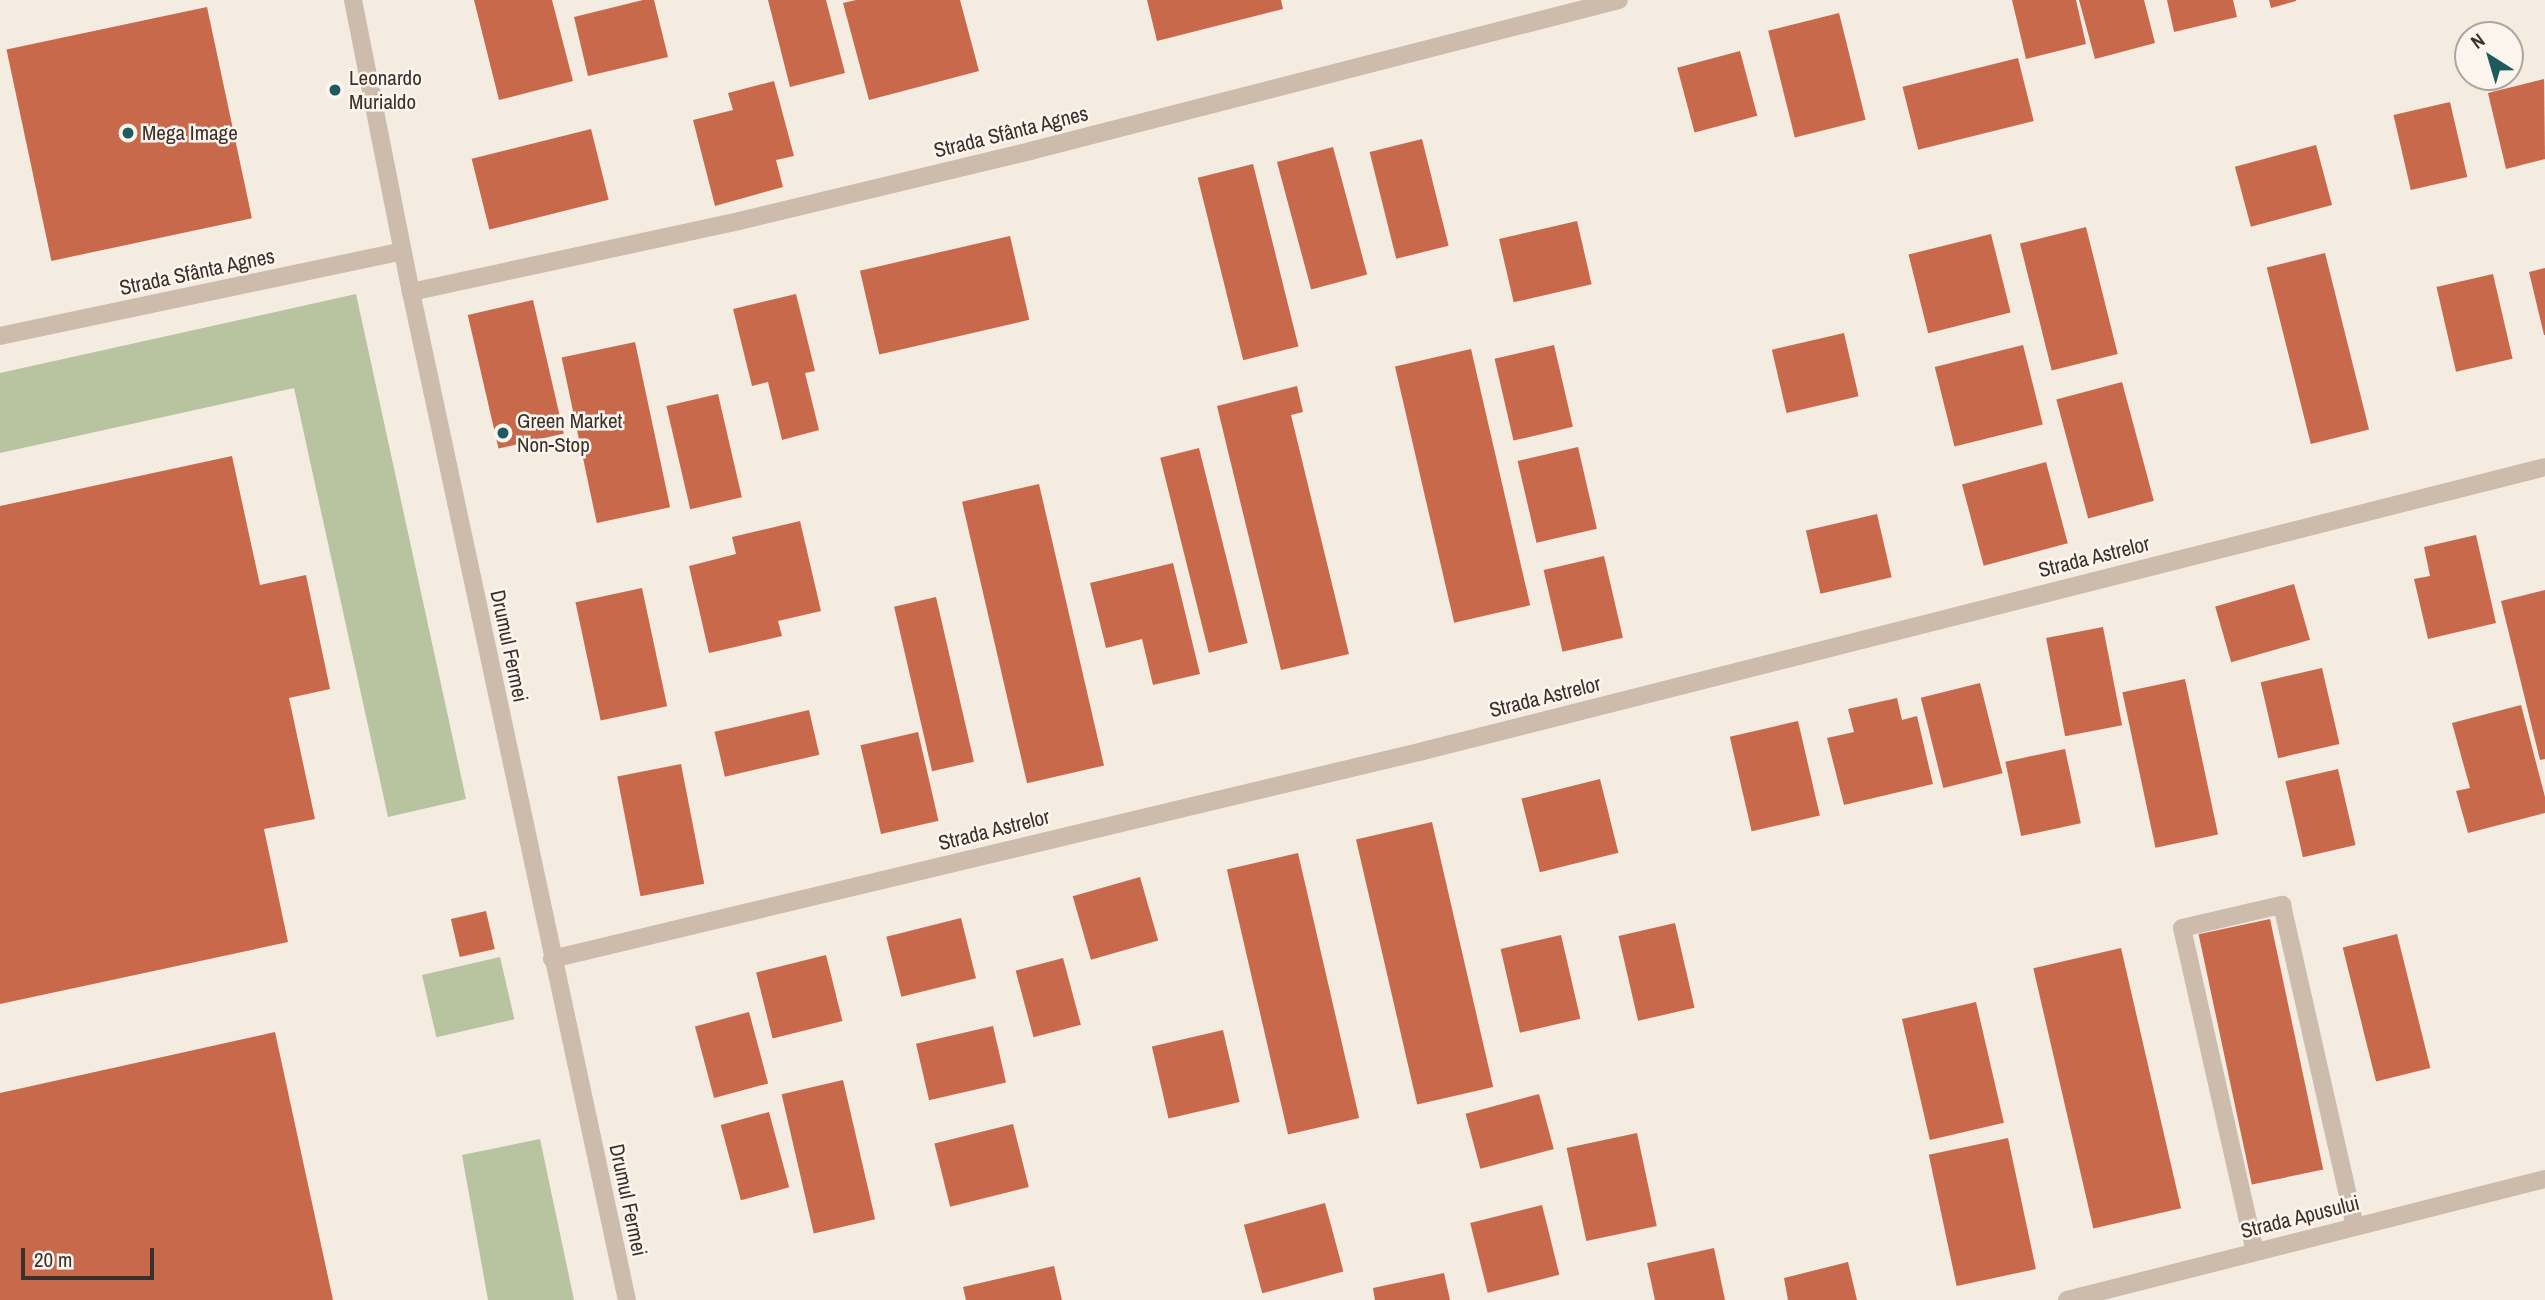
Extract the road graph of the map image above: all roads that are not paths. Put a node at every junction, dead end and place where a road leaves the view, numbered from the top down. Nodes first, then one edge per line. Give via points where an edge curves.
1 (353, 0) edge
2 (1619, 0) edge
3 (402, 251) junction
4 (411, 292) junction
5 (0, 336) edge
6 (2545, 467) edge
7 (552, 959) junction
8 (2545, 1179) edge
9 (2355, 1227) junction
10 (2255, 1252) junction
11 (626, 1300) edge
12 (2067, 1300) edge

1 - 3 street, Drumul Fermei
2 - 4 street, Strada Sfânta Agnes via 1030,151 739,221
3 - 4 street, Drumul Fermei
3 - 5 street, Strada Sfânta Agnes
4 - 7 street, Drumul Fermei
6 - 7 street, Strada Astrelor via 1423,751
7 - 11 street, Drumul Fermei
8 - 9 street, Strada Apusului
9 - 10 street, Strada Apusului
9 - 10 street via 2282,905 2182,928
10 - 12 street, Strada Apusului

